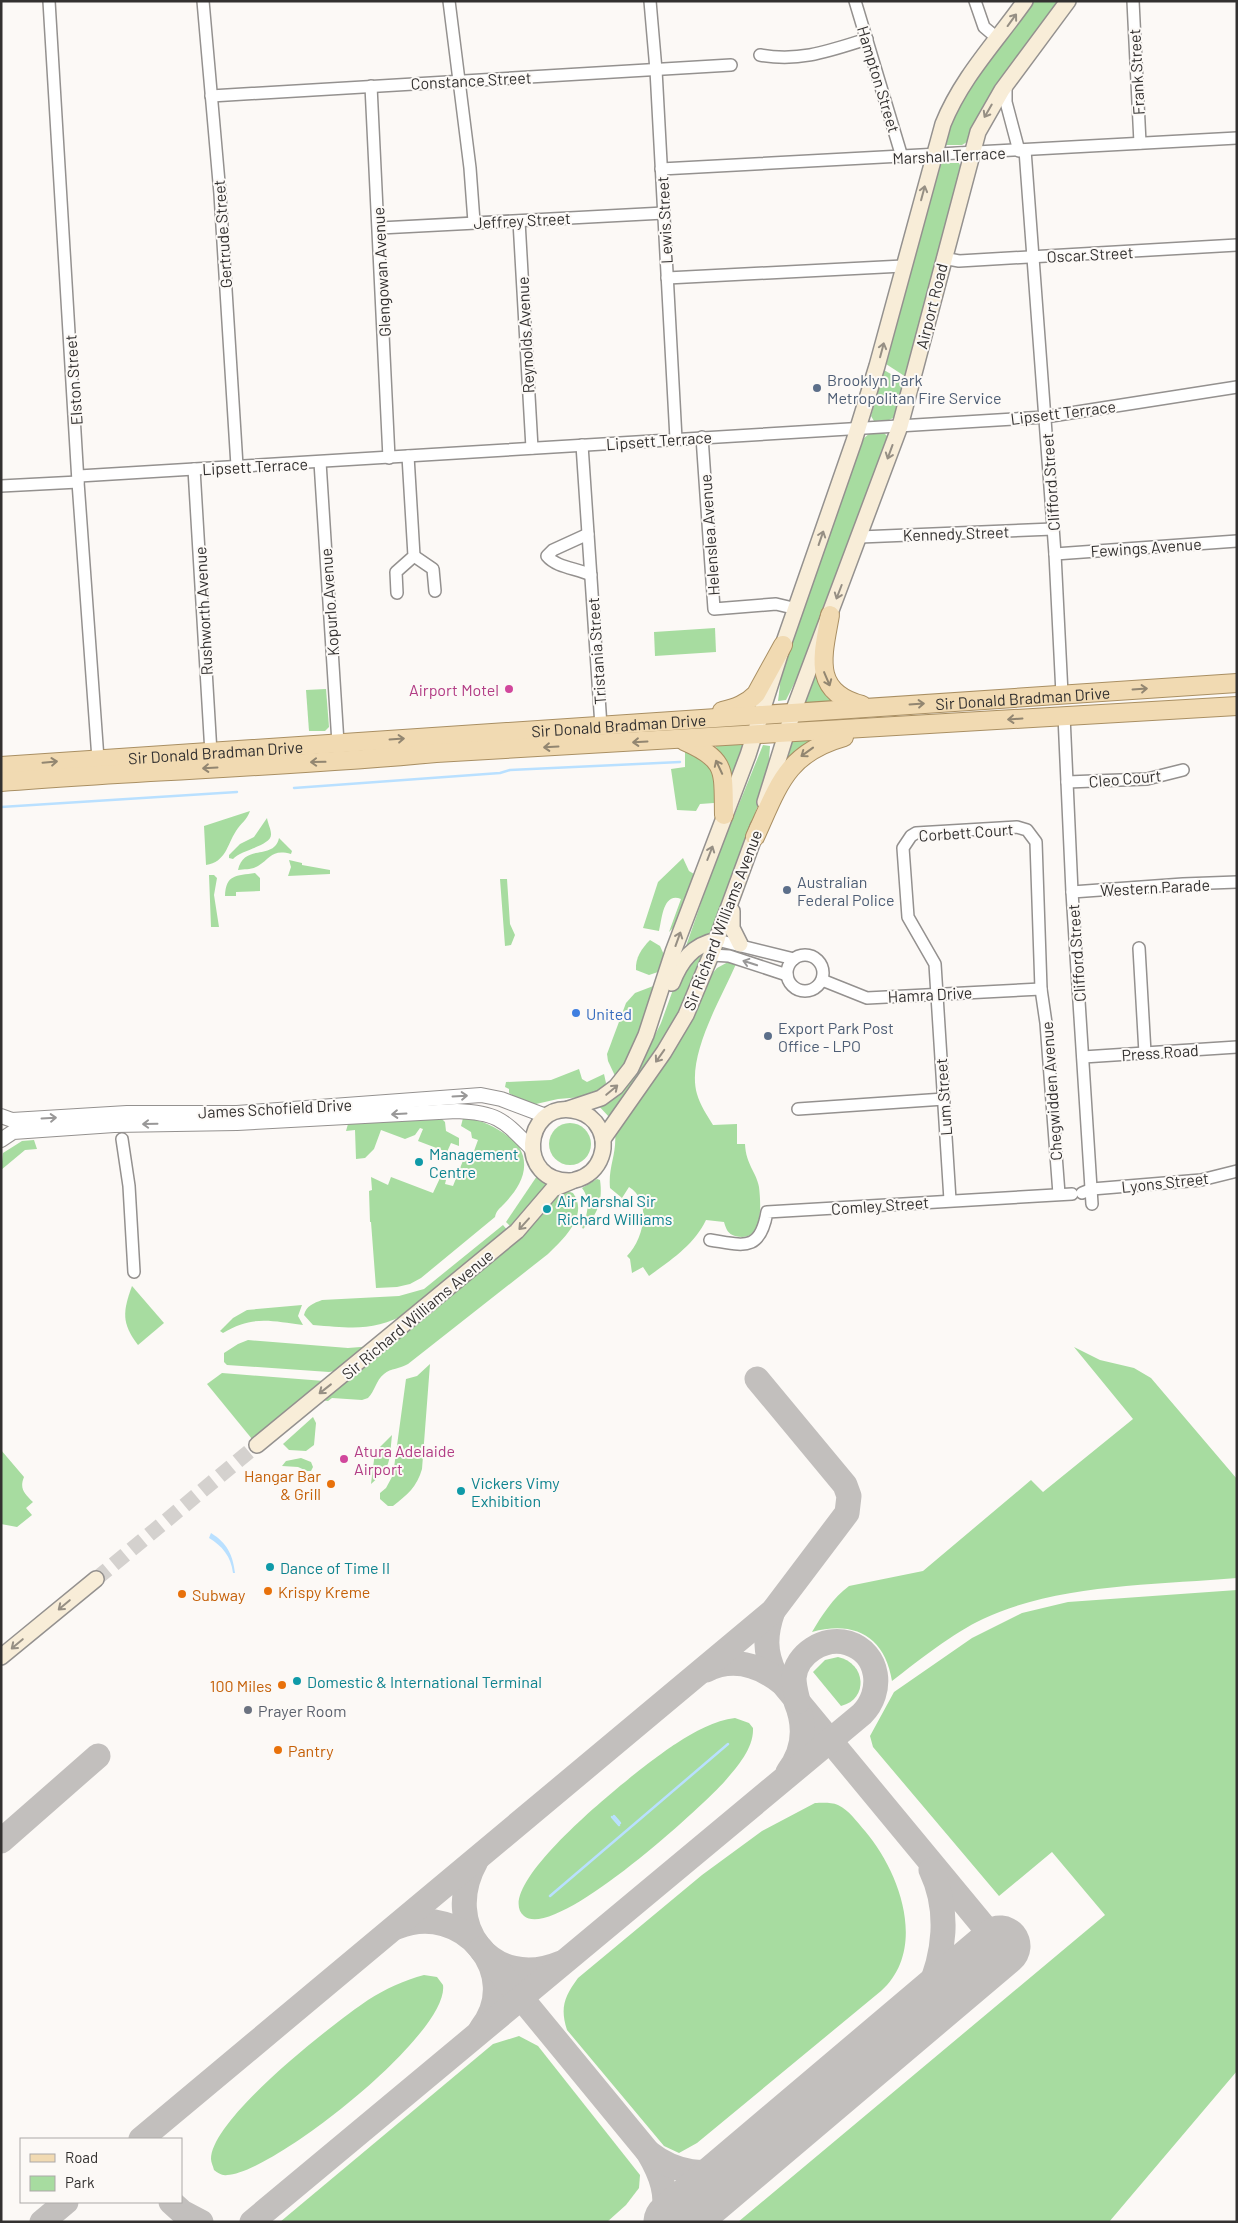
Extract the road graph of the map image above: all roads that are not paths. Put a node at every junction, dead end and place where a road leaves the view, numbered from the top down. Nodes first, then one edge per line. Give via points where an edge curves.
1 (49, 1) edge
2 (203, 1) edge
3 (449, 1) edge
4 (650, 1) edge
5 (855, 1) edge
6 (975, 1) edge
7 (1025, 1) edge
8 (1068, 1) edge
9 (1133, 1) edge
10 (997, 38) junction
11 (866, 39) junction
12 (760, 55) dead end
13 (731, 65) dead end
14 (656, 70) junction
15 (460, 81) junction
16 (1006, 84) junction
17 (371, 86) junction
18 (211, 96) junction
19 (1237, 138) edge
20 (1140, 143) junction
21 (1022, 150) junction
22 (971, 153) junction
23 (934, 156) junction
24 (902, 157) junction
25 (661, 169) junction
26 (664, 213) junction
27 (519, 221) junction
28 (474, 222) junction
29 (380, 228) junction
30 (1237, 246) edge
31 (1034, 257) junction
32 (943, 258) junction
33 (904, 266) junction
34 (667, 278) junction
35 (1237, 387) edge
36 (1045, 417) junction
37 (900, 426) junction
38 (858, 428) junction
39 (702, 437) junction
40 (676, 439) junction
41 (582, 445) junction
42 (532, 448) junction
43 (408, 456) junction
44 (390, 458) junction
45 (320, 462) junction
46 (237, 466) junction
47 (194, 469) junction
48 (79, 479) junction
49 (1, 486) edge
50 (1053, 528) junction
51 (588, 534) junction
52 (860, 536) junction
53 (1237, 541) edge
54 (1054, 554) junction
55 (414, 556) junction
56 (591, 575) junction
57 (435, 591) dead end
58 (397, 593) dead end
59 (797, 609) junction
60 (830, 615) junction
61 (783, 645) junction
62 (1237, 683) edge
63 (1062, 694) junction
64 (1237, 706) edge
65 (869, 707) junction
66 (793, 712) junction
67 (761, 714) junction
68 (1064, 716) junction
69 (665, 721) junction
70 (601, 726) junction
71 (886, 728) junction
72 (785, 734) junction
73 (754, 735) junction
74 (681, 740) junction
75 (338, 743) junction
76 (212, 753) junction
77 (436, 753) junction
78 (98, 758) junction
79 (1, 766) edge
80 (1183, 770) dead end
81 (1, 782) edge
82 (1068, 782) junction
83 (724, 815) junction
84 (754, 837) junction
85 (1237, 882) edge
86 (734, 892) junction
87 (1072, 892) junction
88 (717, 940) junction
89 (740, 944) junction
90 (1140, 948) dead end
91 (712, 955) junction
92 (794, 959) junction
93 (787, 975) junction
94 (822, 980) junction
95 (1041, 989) junction
96 (937, 994) junction
97 (646, 1035) junction
98 (1237, 1047) edge
99 (1145, 1053) junction
100 (1083, 1057) junction
101 (944, 1099) junction
102 (568, 1109) junction
103 (798, 1109) dead end
104 (1, 1116) edge
105 (546, 1116) junction
106 (129, 1124) junction
107 (114, 1125) junction
108 (122, 1139) junction
109 (603, 1139) junction
110 (1, 1140) edge
111 (532, 1149) junction
112 (1237, 1171) edge
113 (574, 1180) junction
114 (1082, 1192) junction
115 (1058, 1194) junction
116 (950, 1200) junction
117 (1092, 1204) dead end
118 (710, 1240) dead end
119 (134, 1272) dead end
120 (257, 1445) tunnel mouth
121 (96, 1579) tunnel mouth
122 (1, 1658) edge

1 - 48 street, Elston Street
2 - 18 street, Gertrude Street
3 - 15 street
4 - 14 street, Lewis Street
5 - 11 street, Hampton Street
6 - 10 street via 984,27
10 -> 7 main road
8 - 16 main road, Airport Road
9 - 20 street, Frank Street
10 - 23 main road via 951,103
11 - 12 street via 812,56 782,59
11 - 24 street, Hampton Street
13 - 14 street, Constance Street
14 - 15 street, Constance Street
14 - 25 street, Lewis Street
15 - 17 street, Constance Street
15 - 28 street
16 - 21 street, Clifford Street via 1006,102
16 -> 22 main road, Airport Road via 984,118
17 - 18 street, Constance Street
17 - 29 street, Glengowan Avenue
18 - 46 street, Gertrude Street
19 - 20 street, Marshall Terrace
20 - 21 street, Marshall Terrace
21 - 22 street, Marshall Terrace
21 - 31 street, Clifford Street
22 - 23 street, Marshall Terrace
22 - 32 main road, Airport Road
23 - 24 street, Marshall Terrace
33 -> 23 main road
24 - 25 street, Marshall Terrace
25 - 26 street, Lewis Street
26 - 27 street, Jeffrey Street
26 - 34 street, Lewis Street
27 - 28 street, Jeffrey Street
27 - 42 street, Reynolds Avenue
28 - 29 street, Jeffrey Street
29 - 44 street, Glengowan Avenue
30 - 31 street, Oscar Street
31 - 32 street, Oscar Street via 959,261
31 - 36 street, Clifford Street
32 - 37 main road, Airport Road
33 - 34 street
38 -> 33 main road
34 - 40 street, Lewis Street
35 - 36 street, Lipsett Terrace
36 - 37 street, Lipsett Terrace
36 - 50 street, Clifford Street
37 - 38 street, Lipsett Terrace
37 -> 52 main road, Airport Road
38 - 39 street, Lipsett Terrace
59 -> 38 main road
39 - 40 street, Lipsett Terrace
39 - 59 street, Helenslea Avenue via 714,609 776,604
40 - 41 street, Lipsett Terrace
41 - 42 street, Lipsett Terrace
41 - 51 street, Tristania Street
42 - 43 street, Lipsett Terrace
43 - 44 street, Lipsett Terrace
43 - 55 street
44 - 45 street, Lipsett Terrace
45 - 46 street, Lipsett Terrace
45 - 75 street, Kopurlo Avenue
46 - 47 street, Lipsett Terrace
47 - 48 street, Lipsett Terrace
47 - 76 street, Rushworth Avenue
48 - 49 street, Lipsett Terrace
48 - 78 street, Elston Street
50 - 52 street, Kennedy Street
50 - 54 street, Clifford Street
51 - 56 street, Tristania Street
51 - 56 street, Tristania Street via 547,556 553,563
52 -> 60 main road, Airport Road
53 - 54 street, Fewings Avenue
54 - 63 street, Clifford Street
55 - 57 street via 433,570
55 - 58 street via 396,572
56 - 70 street, Tristania Street
59 - 61 main road
60 -> 65 main road via 823,653 825,677 840,697
60 - 66 main road, Airport Road
61 - 67 main road
61 - 69 main road via 750,700 734,708
63 -> 62 main road, Sir Donald Bradman Drive
65 -> 63 main road, Sir Donald Bradman Drive
64 - 68 main road, Sir Donald Bradman Drive
65 - 66 main road, Sir Donald Bradman Drive
66 - 67 main road, Sir Donald Bradman Drive
66 - 72 main road, Sir Richard Williams Avenue
67 - 69 main road, Sir Donald Bradman Drive
67 - 73 main road, Sir Richard Williams Avenue
68 -> 71 main road, Sir Donald Bradman Drive
68 - 82 street, Clifford Street
69 - 70 main road, Sir Donald Bradman Drive
75 -> 70 main road, Sir Donald Bradman Drive
71 - 72 main road, Sir Donald Bradman Drive
71 -> 84 main road via 836,739 803,754 782,778
72 - 73 main road, Sir Donald Bradman Drive
72 - 84 main road, Sir Richard Williams Avenue
73 - 74 main road, Sir Donald Bradman Drive
73 - 83 main road, Sir Richard Williams Avenue
74 -> 77 main road, Sir Donald Bradman Drive
83 -> 74 main road via 723,777 719,763 705,750
75 - 76 main road, Sir Donald Bradman Drive
75 - 77 main road via 348,751
76 - 78 main road, Sir Donald Bradman Drive
77 -> 81 main road, Sir Donald Bradman Drive via 356,761 89,774
79 -> 78 main road, Sir Donald Bradman Drive
80 - 82 street, Cleo Court via 1147,779
82 - 87 street, Clifford Street
97 -> 83 main road, Sir Richard Williams Avenue
84 - 86 main road, Sir Richard Williams Avenue
85 - 87 street, Western Parade
86 - 88 main road, Sir Richard Williams Avenue
86 - 89 main road via 731,921
87 - 100 street, Clifford Street
88 - 89 street
88 - 91 main road, Sir Richard Williams Avenue
88 - 97 main road via 696,948 678,966 663,1007
89 - 92 street
90 - 99 street
93 -> 91 street via 729,956
91 -> 109 main road, Sir Richard Williams Avenue via 679,1027
92 - 93 street
92 - 94 street via 805,955 816,959 822,968
93 - 94 street via 794,987 804,991 815,988
94 - 96 street, Hamra Drive via 867,998
95 - 96 street, Hamra Drive
95 - 96 street, Corbett Court via 1036,842 1032,834 1017,828 916,833 903,848 908,918 935,964
95 - 115 street, Chegwidden Avenue
96 - 101 street, Lum Street
102 -> 97 main road, Sir Richard Williams Avenue via 601,1098 616,1087 631,1068
98 - 99 street, Press Road
99 - 100 street, Press Road
100 - 114 street, Clifford Street
101 - 103 street
101 - 116 street, Lum Street
102 - 105 main road
102 - 109 main road via 587,1115
104 -> 105 street, James Schofield Drive via 12,1120 126,1113 237,1113 482,1095
105 - 111 main road via 533,1136
106 - 107 street, James Schofield Drive
106 - 108 street
111 -> 106 street, James Schofield Drive via 501,1120 491,1114 477,1112 237,1123
107 - 108 street
107 - 110 street, James Schofield Drive via 13,1132
108 - 119 street via 129,1186
109 - 113 main road via 599,1163 588,1175
111 - 113 main road via 543,1172 557,1179
112 - 114 street, Lyons Street via 1201,1180
113 -> 120 main road, Sir Richard Williams Avenue via 553,1189 518,1231
114 - 115 street, Comley Street
114 - 117 street, Clifford Street
115 - 116 street, Comley Street
116 - 118 street, Comley Street via 766,1212 760,1236 752,1244
121 -> 122 main road

